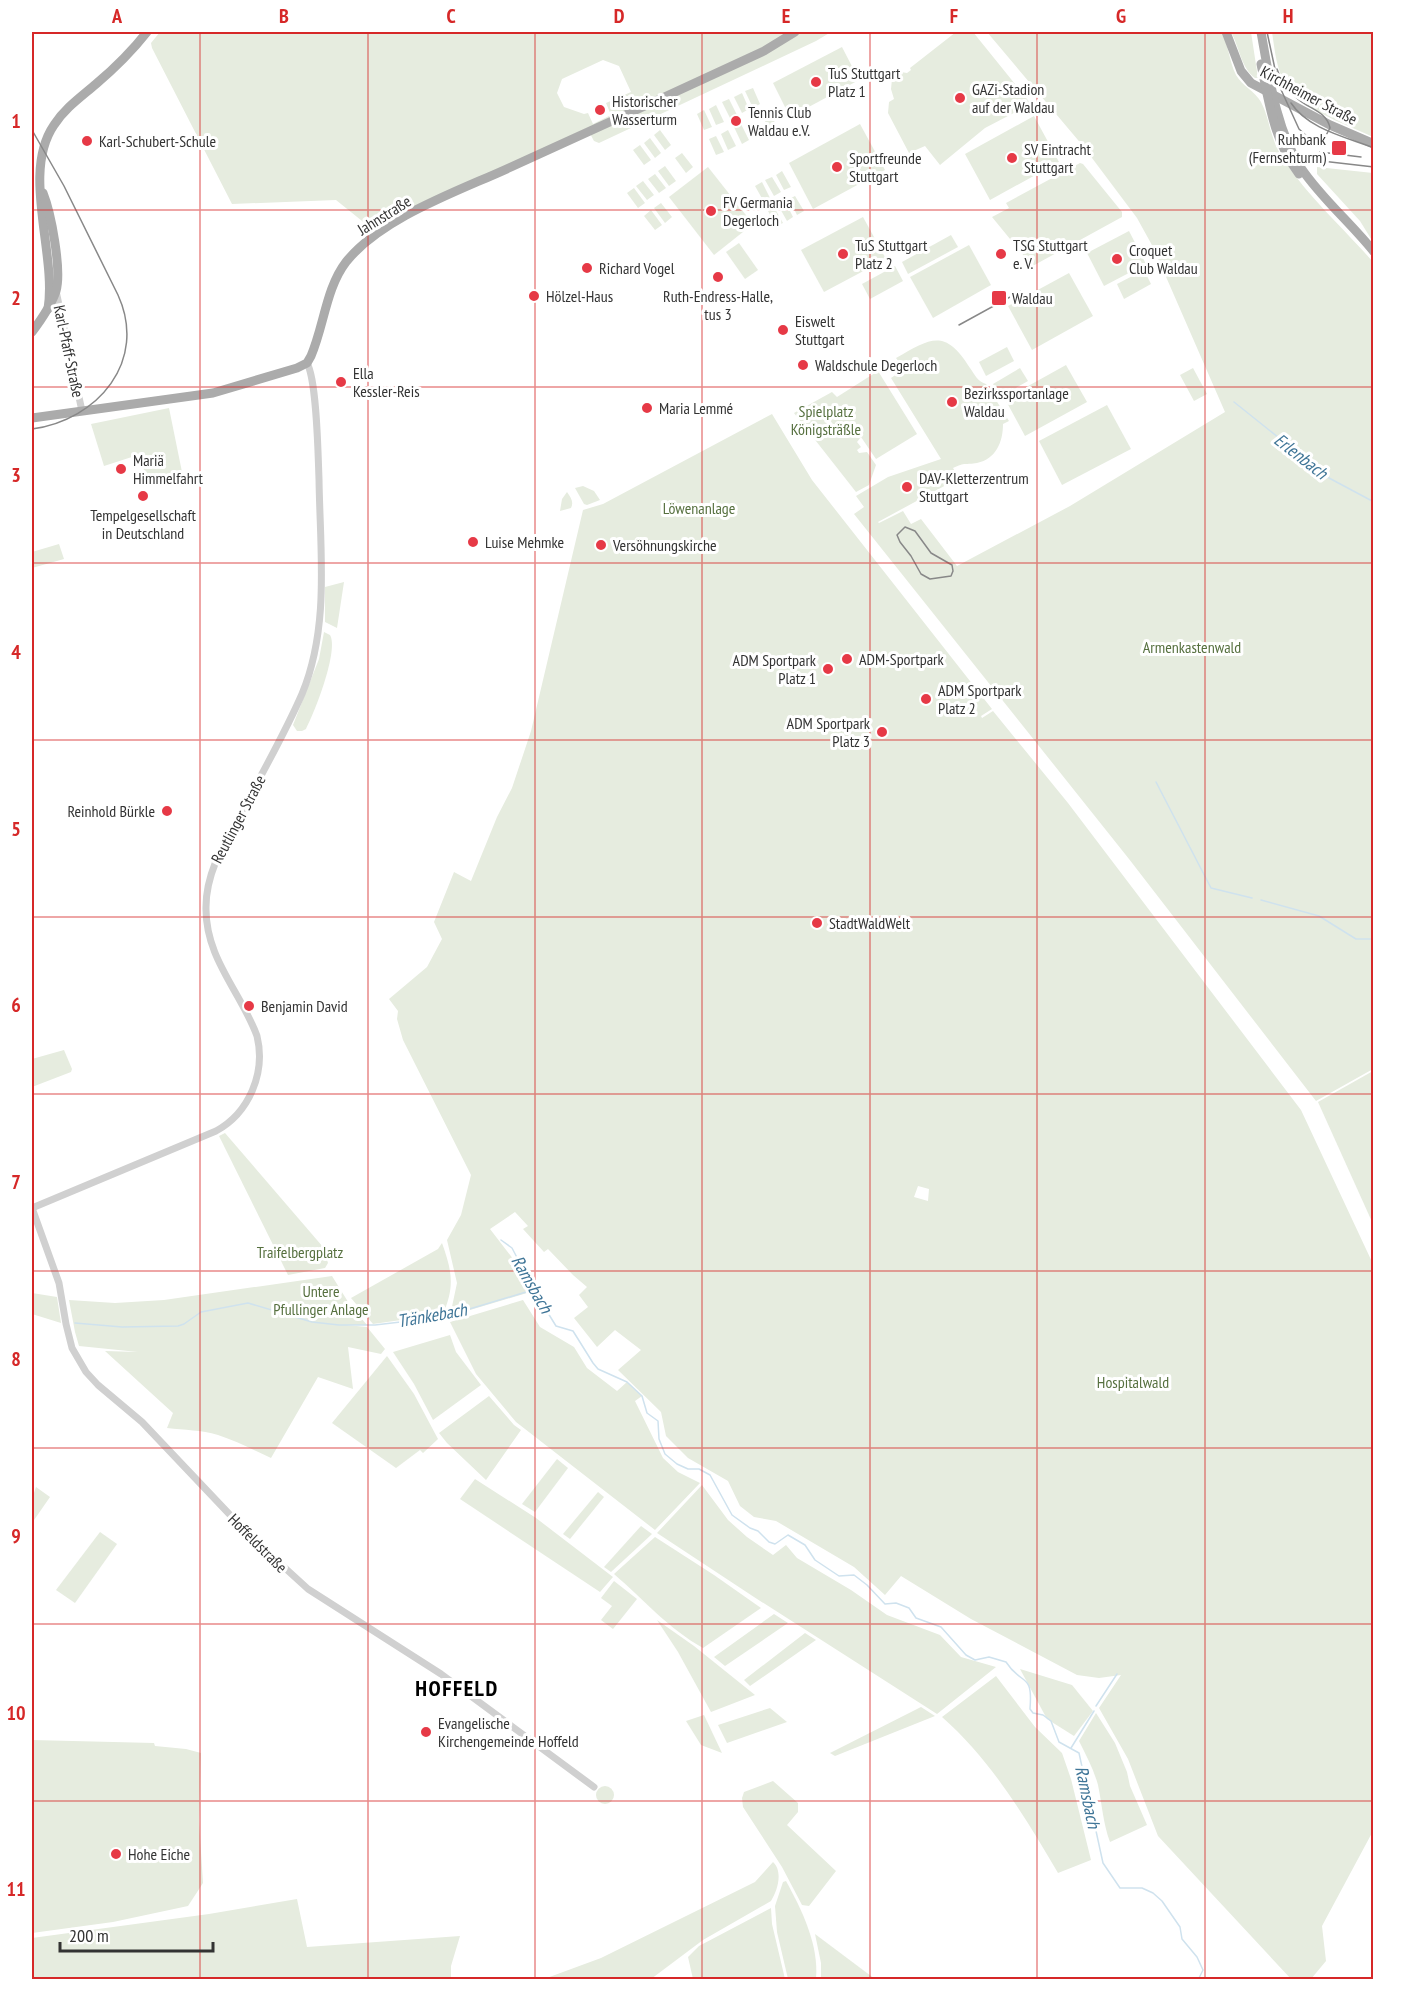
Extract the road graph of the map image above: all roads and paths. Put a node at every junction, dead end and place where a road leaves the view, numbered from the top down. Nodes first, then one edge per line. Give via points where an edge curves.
1 (147, 32) edge
2 (795, 32) edge
3 (1226, 32) edge
4 (1256, 32) edge
5 (1260, 32) edge
6 (1271, 94) junction
7 (1296, 108) junction
8 (1283, 130) junction
9 (1374, 144) edge
10 (1289, 160) junction
11 (1300, 167) junction
12 (41, 188) junction
13 (1358, 233) junction
14 (1374, 252) edge
15 (49, 270) junction
16 (56, 291) junction
17 (48, 309) junction
18 (32, 332) edge
19 (307, 363) junction
20 (82, 411) junction
21 (32, 418) edge
22 (32, 1208) edge
23 (594, 1788) dead end

1 - 12 main road via 53,125 42,154
2 - 19 main road, Jahnstraße via 764,51 382,230 353,255 338,275
3 - 6 main road, Kirchheimer Straße via 1244,77
4 - 6 main road
5 - 6 main road
6 - 7 main road, Kirchheimer Straße
6 - 8 main road
6 - 10 main road via 1274,127
7 - 8 main road via 1284,114
7 - 9 main road, Kirchheimer Straße
8 - 11 main road
10 - 11 main road
10 - 13 main road via 1330,210
11 - 13 main road
12 - 15 main road
12 - 16 main road via 54,244
13 - 14 main road
15 - 16 main road
15 - 17 main road
16 - 17 main road
16 - 20 street, Karl-Pfaff-Straße
17 - 18 main road
19 - 20 main road via 213,393
19 - 22 street, Reutlinger Straße via 313,389 318,465 322,608 317,644 302,694 218,855 206,896 206,922 213,951 260,1046 255,1085 232,1121 216,1131
20 - 21 main road
22 - 23 street, Hoffeldstraße via 59,1284 72,1348 98,1385 142,1422 251,1537 308,1589 441,1674

